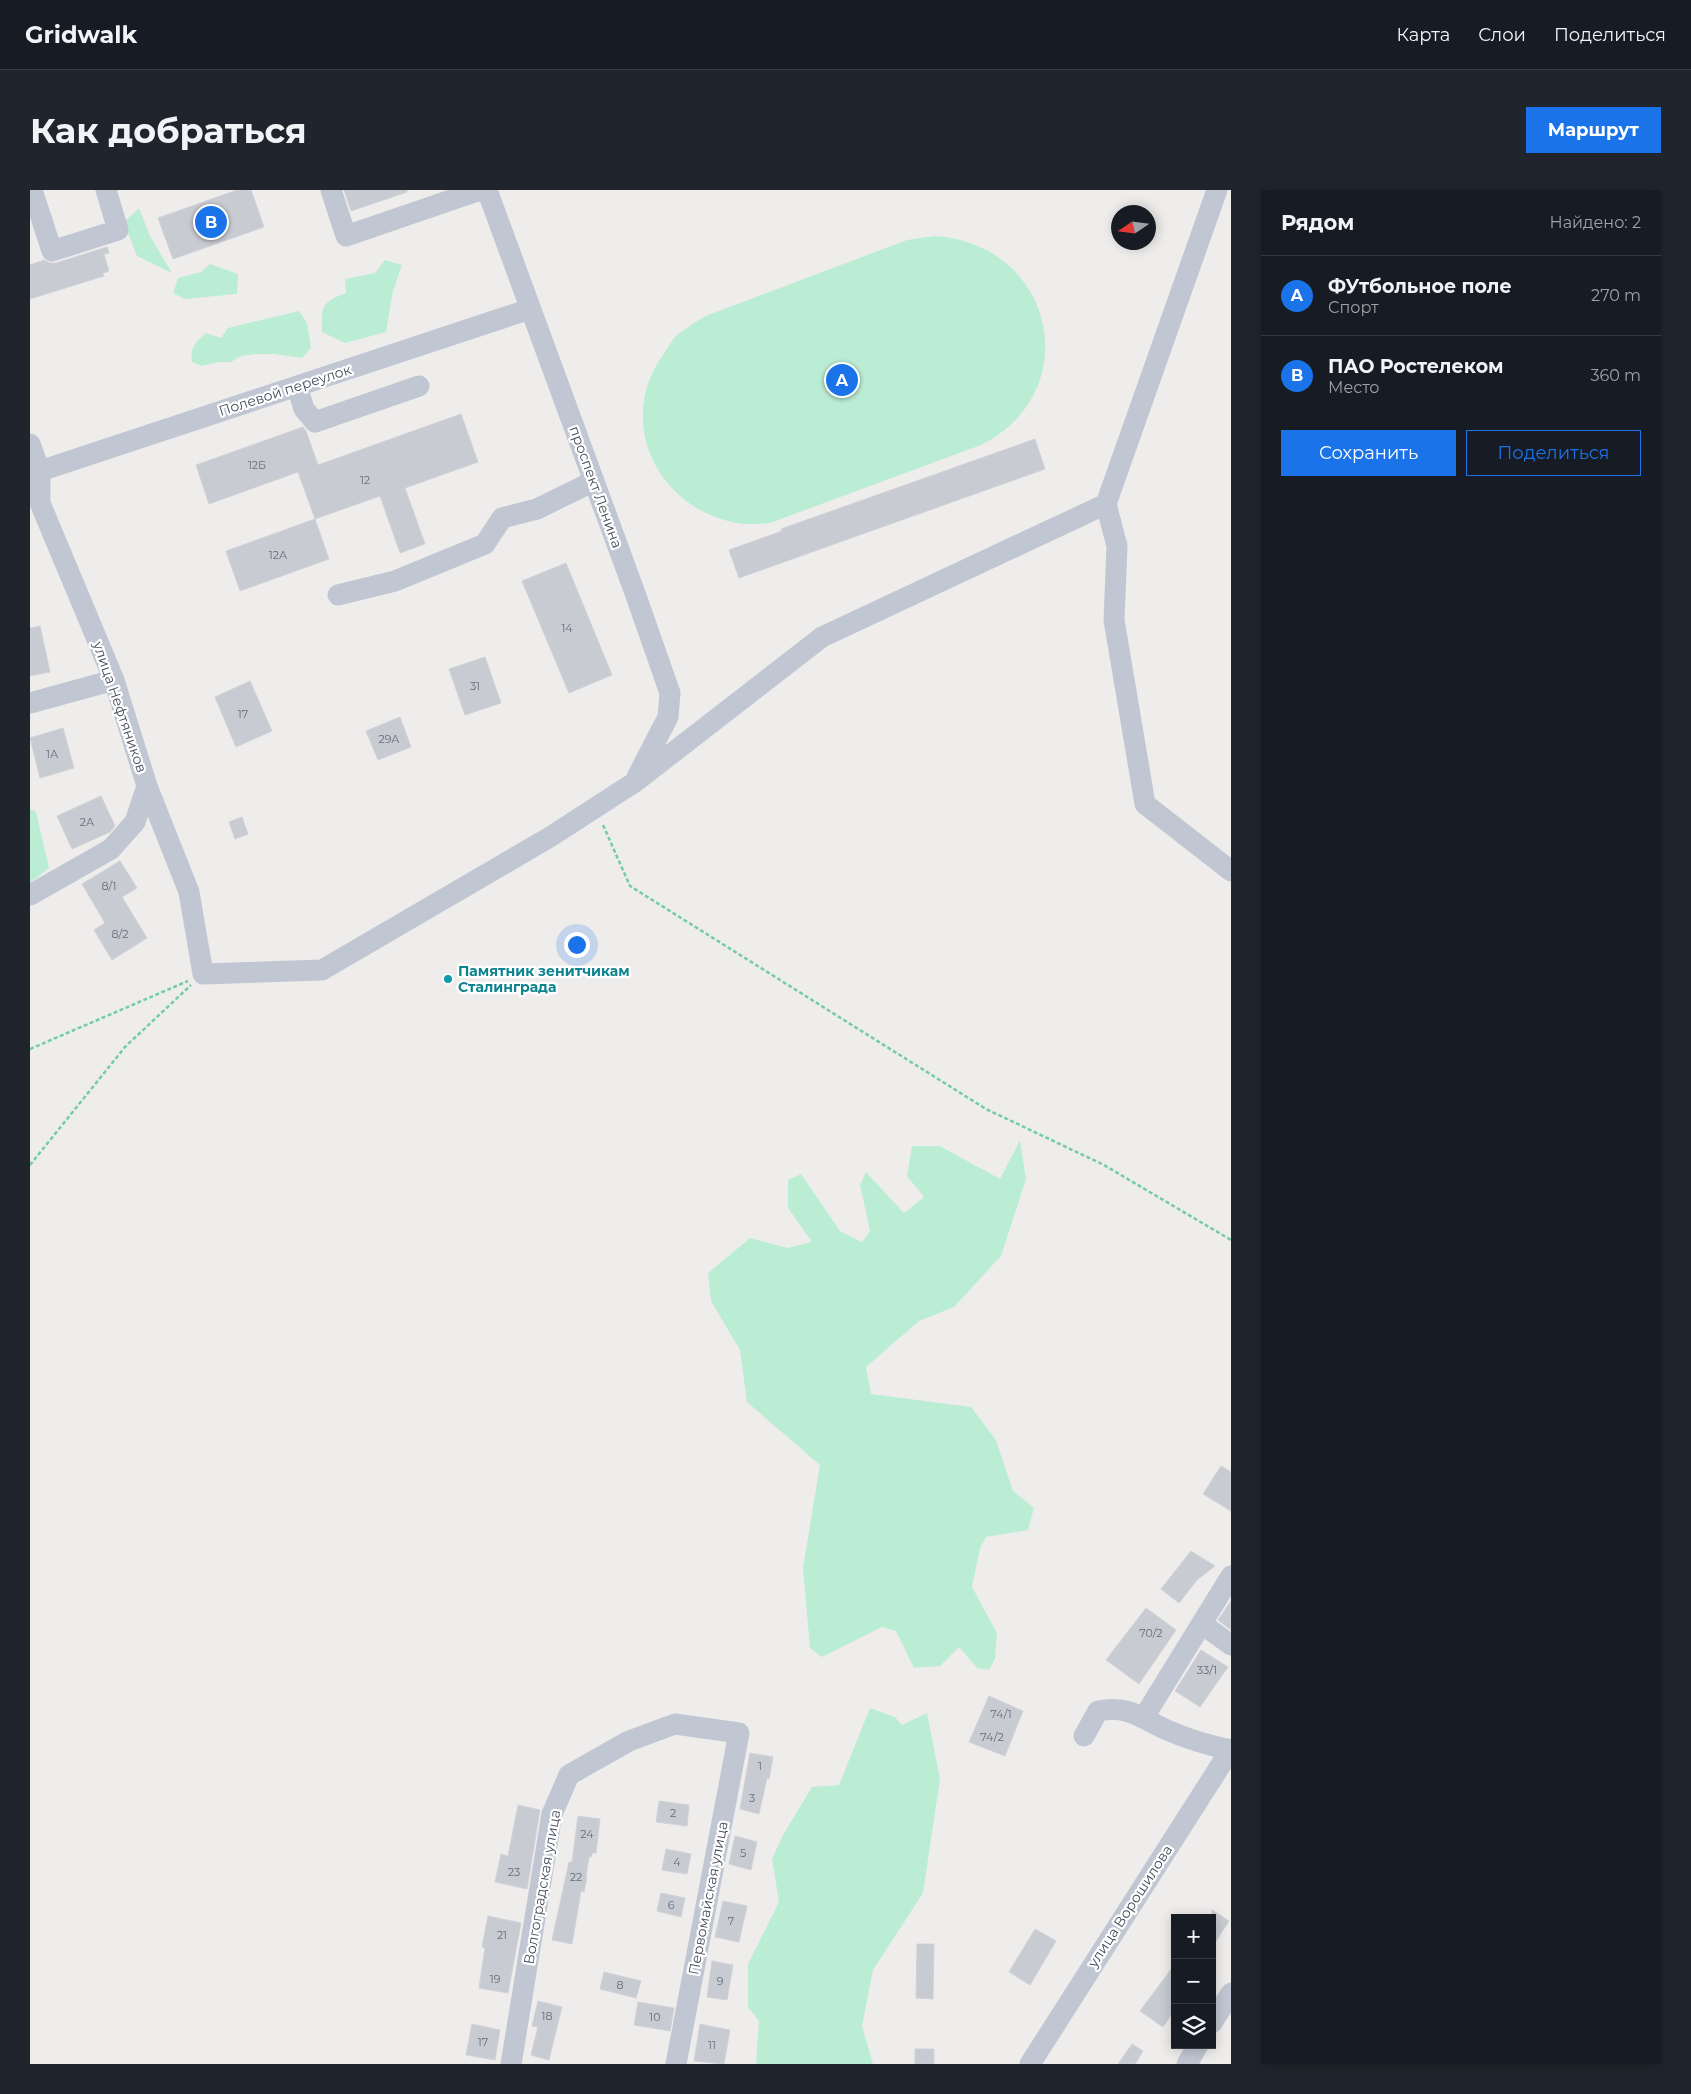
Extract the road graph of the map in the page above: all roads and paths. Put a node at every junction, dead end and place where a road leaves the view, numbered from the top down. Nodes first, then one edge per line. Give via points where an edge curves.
1 (32, 190) edge
2 (106, 190) edge
3 (331, 190) edge
4 (480, 190) edge
5 (487, 190) edge
6 (1217, 190) edge
7 (530, 309) junction
8 (297, 386) junction
9 (419, 386) dead end
10 (30, 444) edge
11 (40, 471) junction
12 (594, 481) junction
13 (1106, 504) junction
14 (35, 505) edge
15 (338, 595) dead end
16 (114, 680) junction
17 (30, 703) edge
18 (635, 782) junction
19 (147, 786) junction
20 (595, 808) junction
21 (1231, 871) edge
22 (30, 895) edge
23 (203, 974) junction
24 (30, 1049) edge
25 (30, 1165) edge
26 (1231, 1240) edge
27 (1231, 1576) edge
28 (1202, 1624) junction
29 (1231, 1645) edge
30 (1144, 1717) junction
31 (739, 1733) joint
32 (1084, 1736) dead end
33 (1230, 1749) edge
34 (1231, 1993) edge
35 (1216, 2017) edge
36 (1196, 2049) edge
37 (511, 2064) edge
38 (676, 2064) edge
39 (1030, 2064) edge
40 (1187, 2064) edge

1 - 2 street via 52,251 118,230
3 - 4 street via 346,236
5 - 7 street, проспект Ленина
6 - 13 street
7 - 8 street, Полевой переулок
7 - 12 street, проспект Ленина
8 - 9 street via 304,409 315,422
8 - 11 street, Полевой переулок
10 - 11 street, улица Нефтяников
11 - 14 street, улица Нефтяников
12 - 15 street via 538,509 502,518 485,544 395,581
12 - 18 street, проспект Ленина via 670,693 668,717
13 - 18 street via 822,637
13 - 21 street via 1117,546 1114,620 1145,804
14 - 16 street, улица Нефтяников
16 - 17 street
16 - 19 street, улица Нефтяников
18 - 20 street
19 - 22 street via 135,822 111,849
19 - 23 street, улица Нефтяников via 189,892
20 - 23 street via 322,970
20 - 26 path via 630,886 986,1109 1104,1165
23 - 24 path
23 - 25 path via 125,1047
27 - 28 street
28 - 29 street
28 - 30 street
30 - 32 street via 1116,1708 1098,1711
30 - 33 street via 1201,1743
31 - 37 street, Волгоградская улица via 675,1724 629,1740 569,1775 552,1814
31 - 38 street, Первомайская улица
33 - 39 street, улица Ворошилова
34 - 35 street
36 - 40 street

